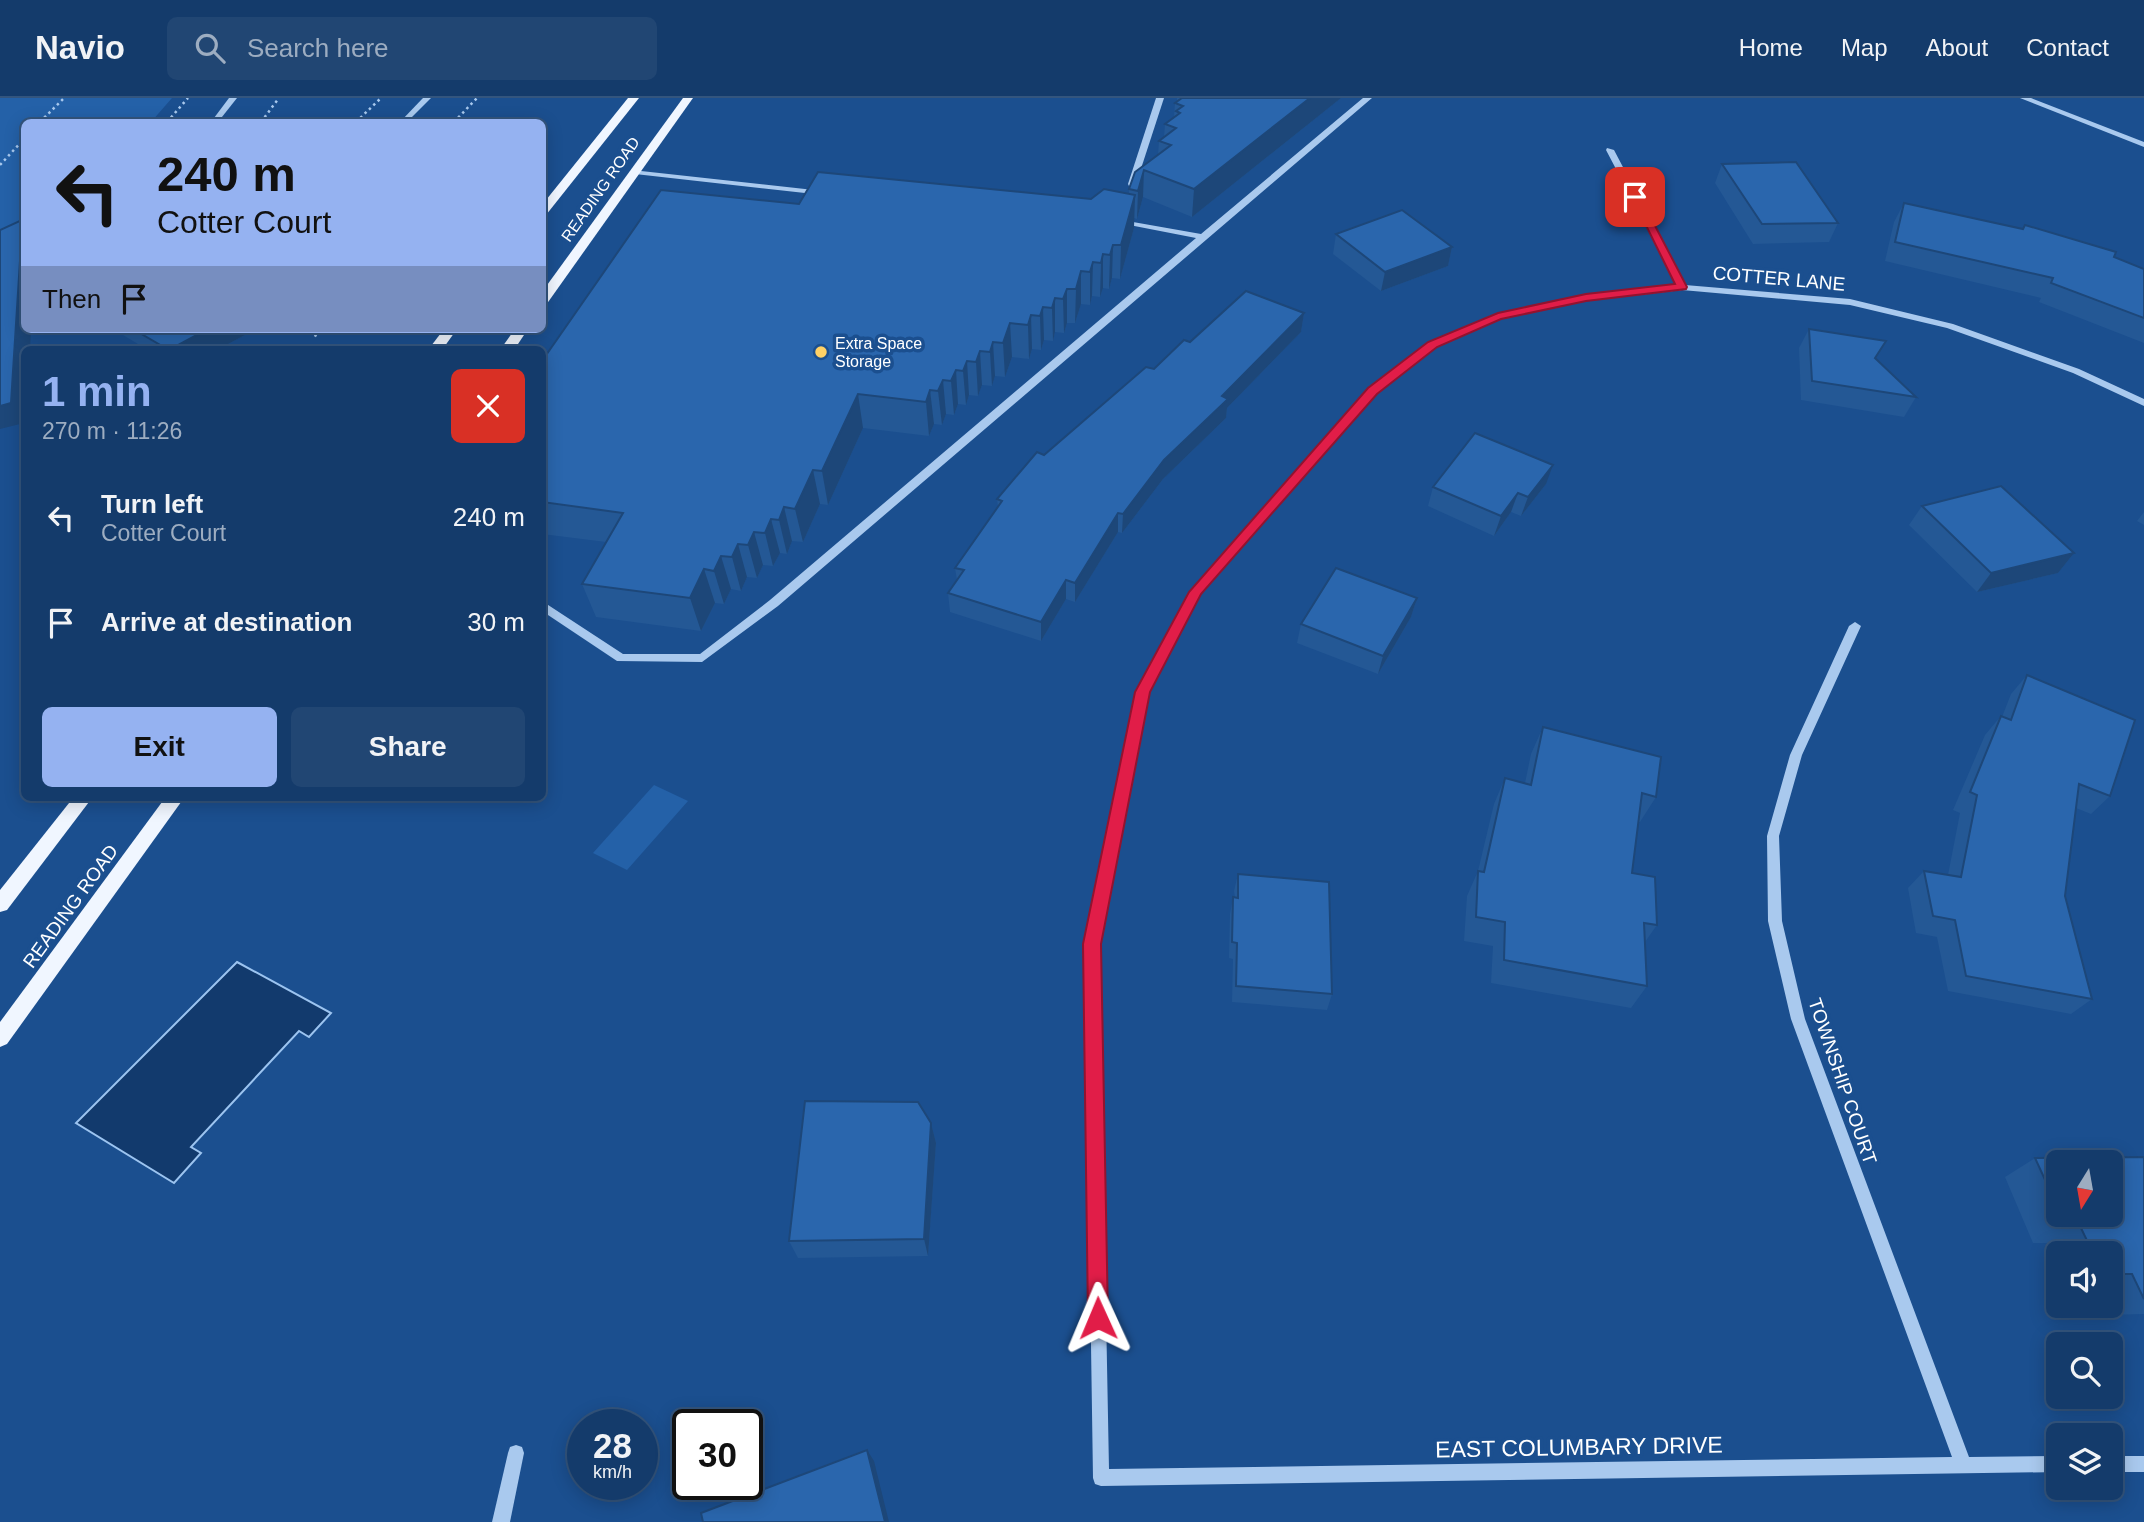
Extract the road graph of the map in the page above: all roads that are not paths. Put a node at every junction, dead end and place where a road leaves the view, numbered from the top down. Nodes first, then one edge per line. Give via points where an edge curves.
1 (233, 98) edge
2 (427, 98) edge
3 (634, 98) edge
4 (688, 98) edge
5 (1160, 98) edge
6 (1368, 98) edge
7 (2024, 98) edge
8 (216, 119) edge
9 (406, 119) edge
10 (2144, 145) edge
11 (1610, 150) dead end
12 (635, 172) junction
13 (835, 194) edge
14 (1128, 196) edge
15 (1124, 208) edge
16 (546, 209) edge
17 (1107, 218) edge
18 (1120, 221) junction
19 (1203, 237) junction
20 (1682, 287) junction
21 (546, 296) edge
22 (2144, 403) edge
23 (546, 608) edge
24 (1855, 626) dead end
25 (81, 801) edge
26 (173, 801) edge
27 (0, 904) edge
28 (0, 1038) edge
29 (516, 1453) dead end
30 (1963, 1464) junction
31 (2046, 1464) edge
32 (2123, 1464) edge
33 (2144, 1464) edge
34 (1101, 1478) joint
35 (500, 1522) edge

1 - 8 street
2 - 9 street
3 - 16 main road, READING ROAD
4 - 12 main road, READING ROAD
5 - 14 street
6 - 19 street
7 - 10 street
11 - 20 street
12 - 13 street
12 - 21 main road, READING ROAD
15 - 18 street
17 - 18 street
18 - 19 street
19 - 23 street via 774,603 702,657 621,658
20 - 22 street, COTTER LANE via 1850,302 1950,326 2076,370
20 - 34 street, COTTER LANE via 1586,298 1498,316 1432,344 1372,391 1196,592 1142,692 1092,944
24 - 30 street, TOWNSHIP COURT via 1796,755 1773,836 1775,921 1798,1019
25 - 27 main road
26 - 28 main road, READING ROAD
29 - 35 street
30 - 31 street, EAST COLUMBARY DRIVE
30 - 34 street, EAST COLUMBARY DRIVE
32 - 33 street

